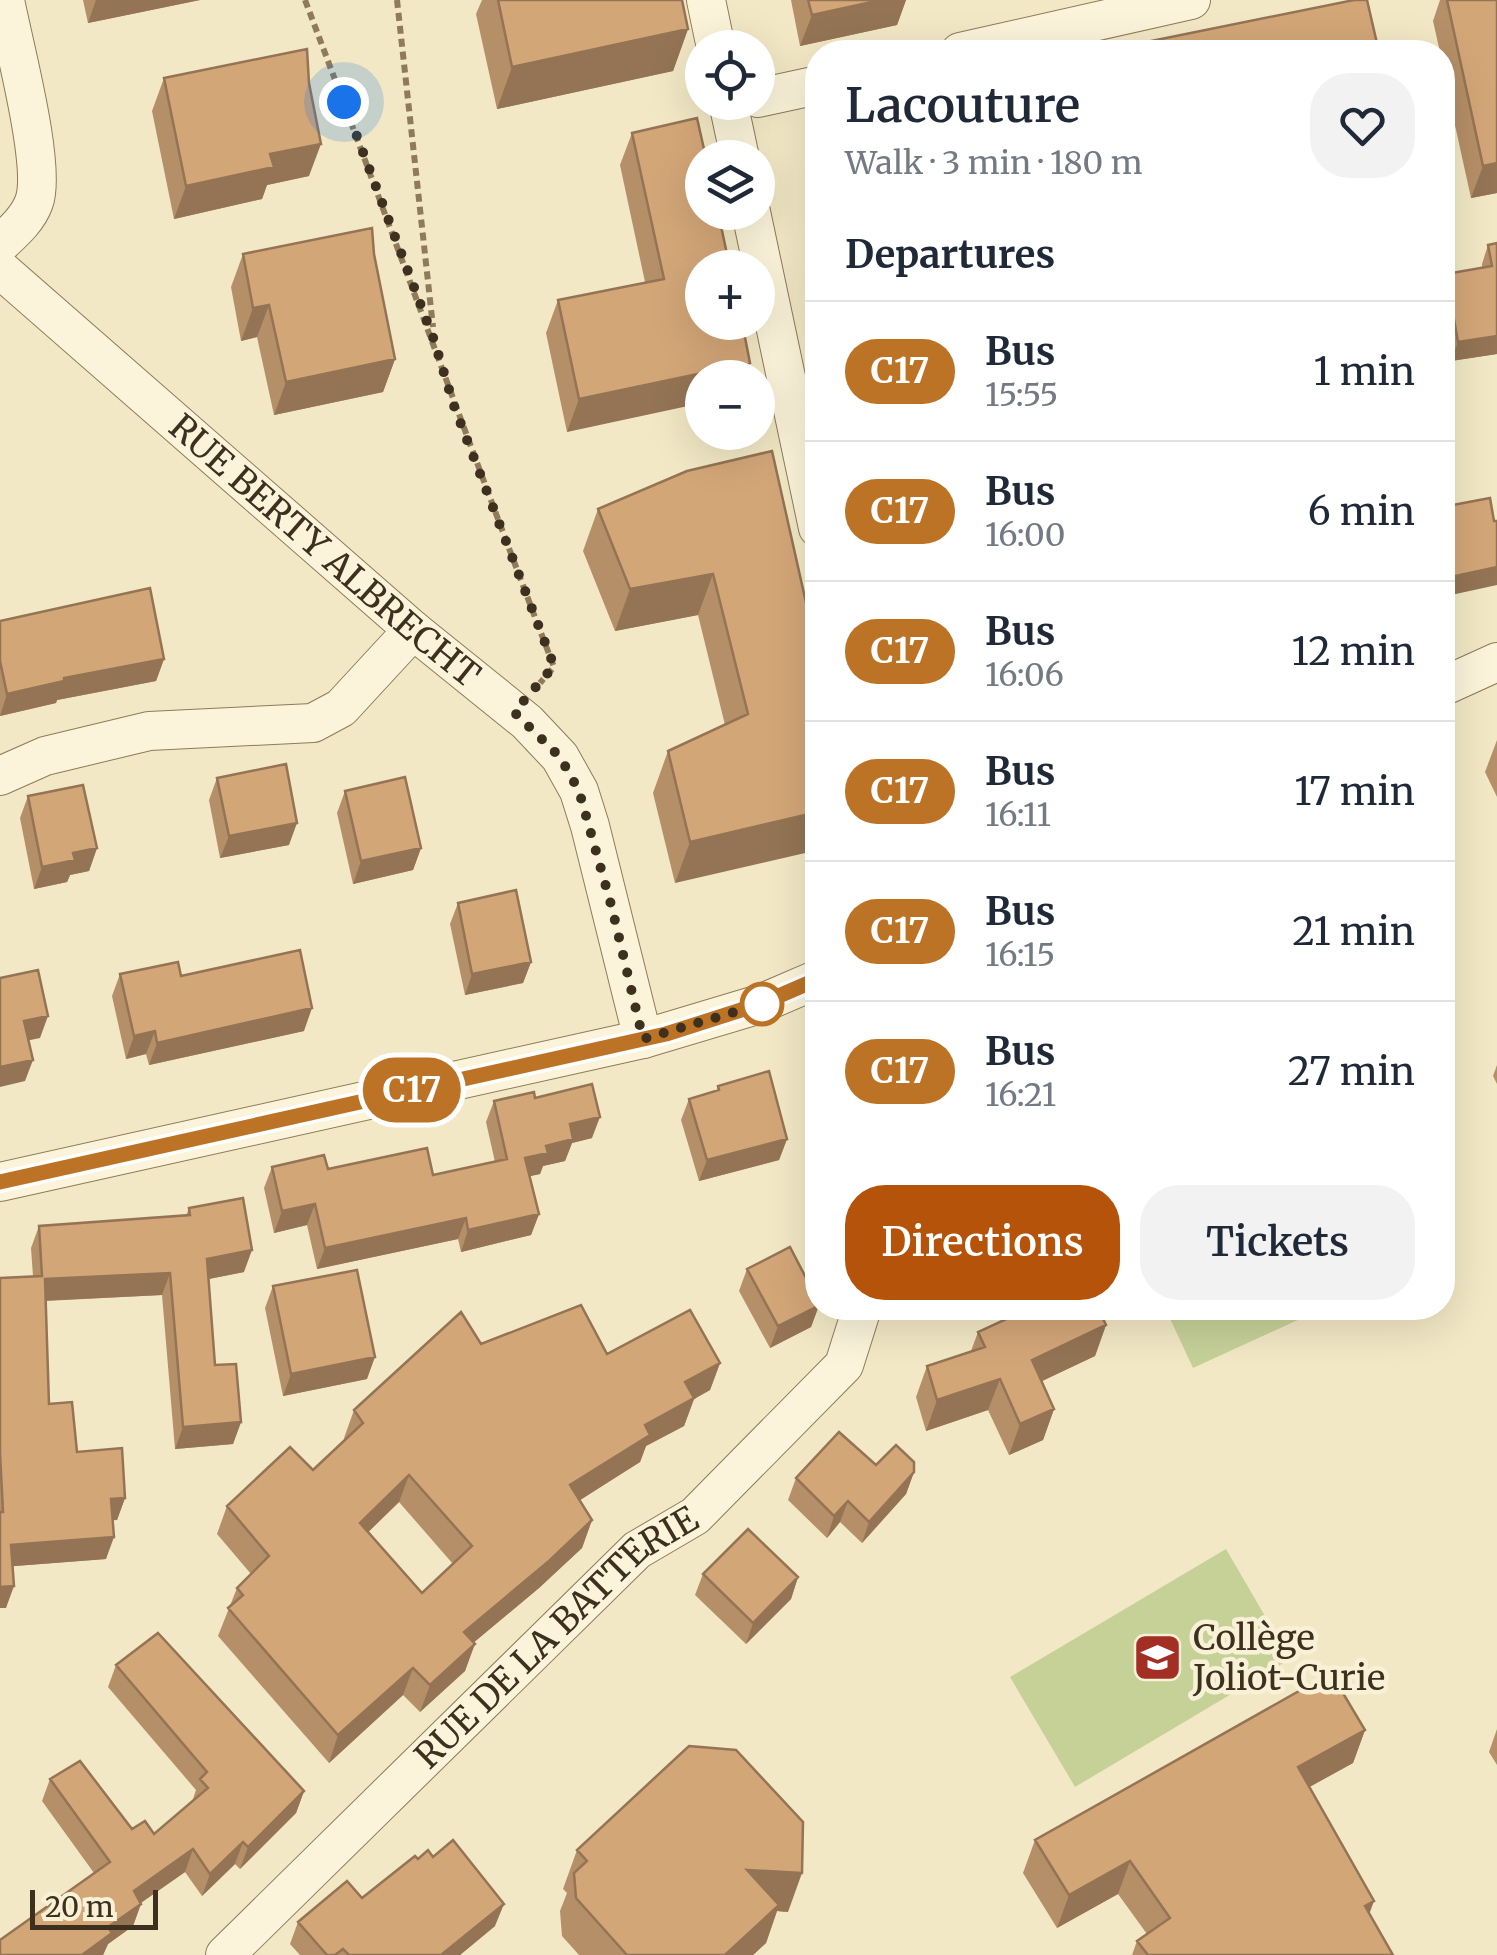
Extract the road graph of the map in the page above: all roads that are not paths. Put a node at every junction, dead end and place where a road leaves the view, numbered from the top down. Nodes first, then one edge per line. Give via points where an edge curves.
1 (5, 0) edge
2 (706, 0) edge
3 (1191, 0) edge
4 (712, 30) edge
5 (1013, 40) edge
6 (805, 88) edge
7 (775, 94) edge
8 (755, 230) edge
9 (0, 244) edge
10 (0, 269) edge
11 (805, 467) edge
12 (412, 630) junction
13 (1497, 662) edge
14 (1455, 681) edge
15 (0, 776) edge
16 (805, 985) edge
17 (643, 1039) junction
18 (0, 1182) edge
19 (858, 1320) edge
20 (225, 1955) edge

1 - 9 street via 39,170 34,202
2 - 4 street
3 - 5 street
6 - 7 street
8 - 11 street
10 - 12 street, RUE BERTY ALBRECHT
12 - 15 street via 340,708 312,723 148,731 45,756
12 - 17 street, RUE BERTY ALBRECHT via 560,757 579,791
13 - 14 street
16 - 17 street
17 - 18 street
19 - 20 street, RUE DE LA BATTERIE via 844,1366 695,1516 636,1550

